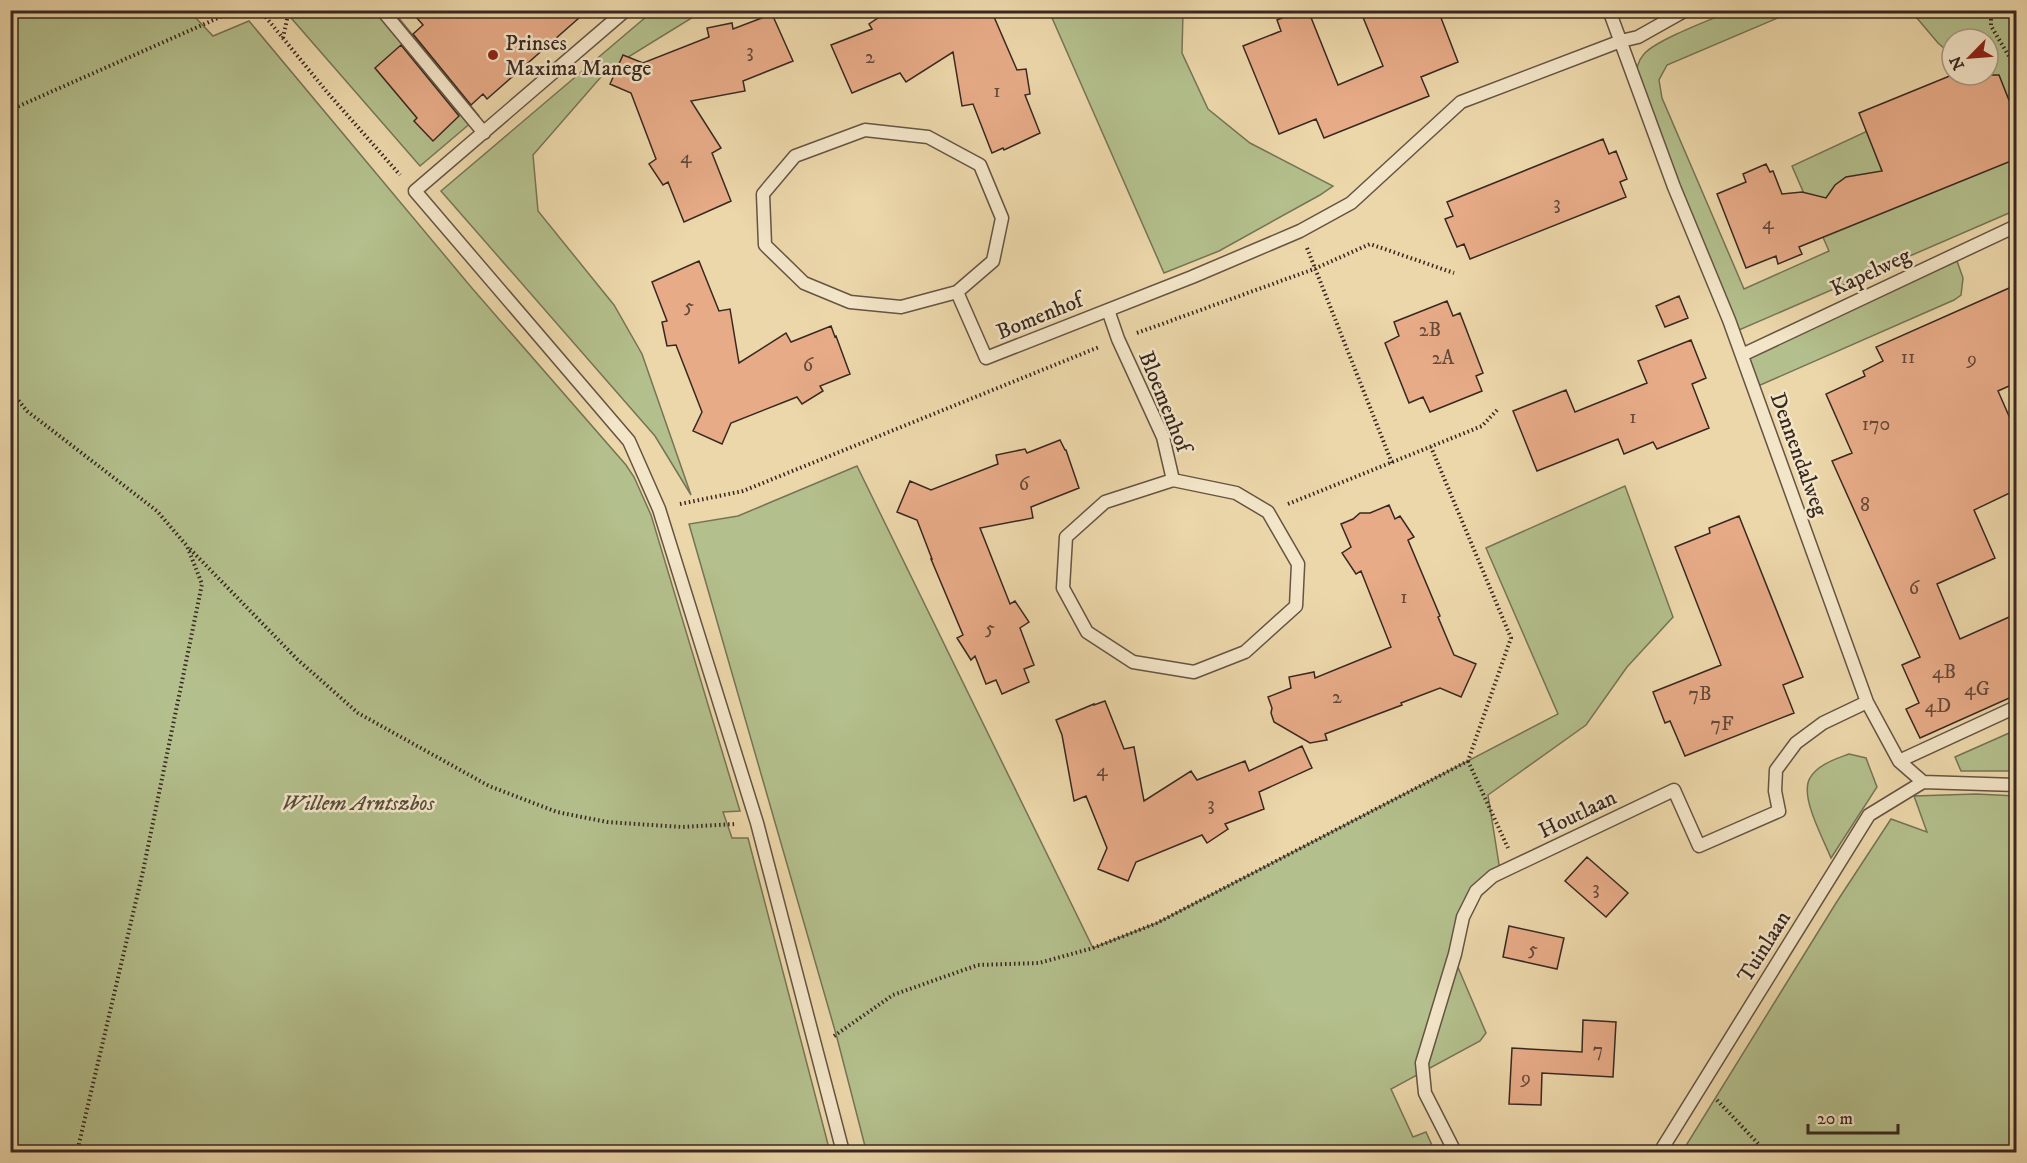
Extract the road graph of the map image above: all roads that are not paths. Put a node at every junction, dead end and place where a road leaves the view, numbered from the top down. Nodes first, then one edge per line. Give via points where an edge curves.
1 (382, 10) edge
2 (626, 10) edge
3 (1609, 10) edge
4 (1686, 10) edge
5 (1621, 41) junction
6 (484, 133) junction
7 (2016, 226) edge
8 (957, 292) junction
9 (1108, 310) junction
10 (1742, 355) junction
11 (1173, 480) junction
12 (1867, 702) junction
13 (2016, 707) edge
14 (1899, 760) junction
15 (1923, 782) junction
16 (2016, 785) edge
17 (843, 1152) edge
18 (1455, 1152) edge
19 (1660, 1152) edge

1 - 6 lane
2 - 6 lane
3 - 5 lane, Dennendalweg
4 - 5 lane
5 - 9 lane via 1461,102 1351,203 1300,231
5 - 10 lane, Dennendalweg via 1674,187
6 - 17 lane via 415,191 629,441 659,509 758,823
7 - 10 lane, Kapelweg
8 - 8 lane via 993,261 1002,218 980,165 928,137 865,130 795,156 764,194 765,245 804,284 850,302 902,307
8 - 9 lane, Bomenhof via 986,358
9 - 11 lane, Bloemenhof via 1163,437
10 - 12 lane, Dennendalweg
11 - 11 lane, Bloemenhof via 1236,493 1268,513 1298,564 1296,606 1245,652 1194,672 1133,662 1087,632 1063,588 1066,537 1105,502
12 - 14 lane, Dennendalweg
12 - 18 lane, Houtlaan via 1823,723 1796,743 1776,770 1779,811 1700,846 1674,790 1493,876 1476,891 1463,917 1422,1063 1425,1093
13 - 14 lane
14 - 15 lane, Dennendalweg
15 - 16 lane
15 - 19 lane, Tuinlaan via 1869,815

